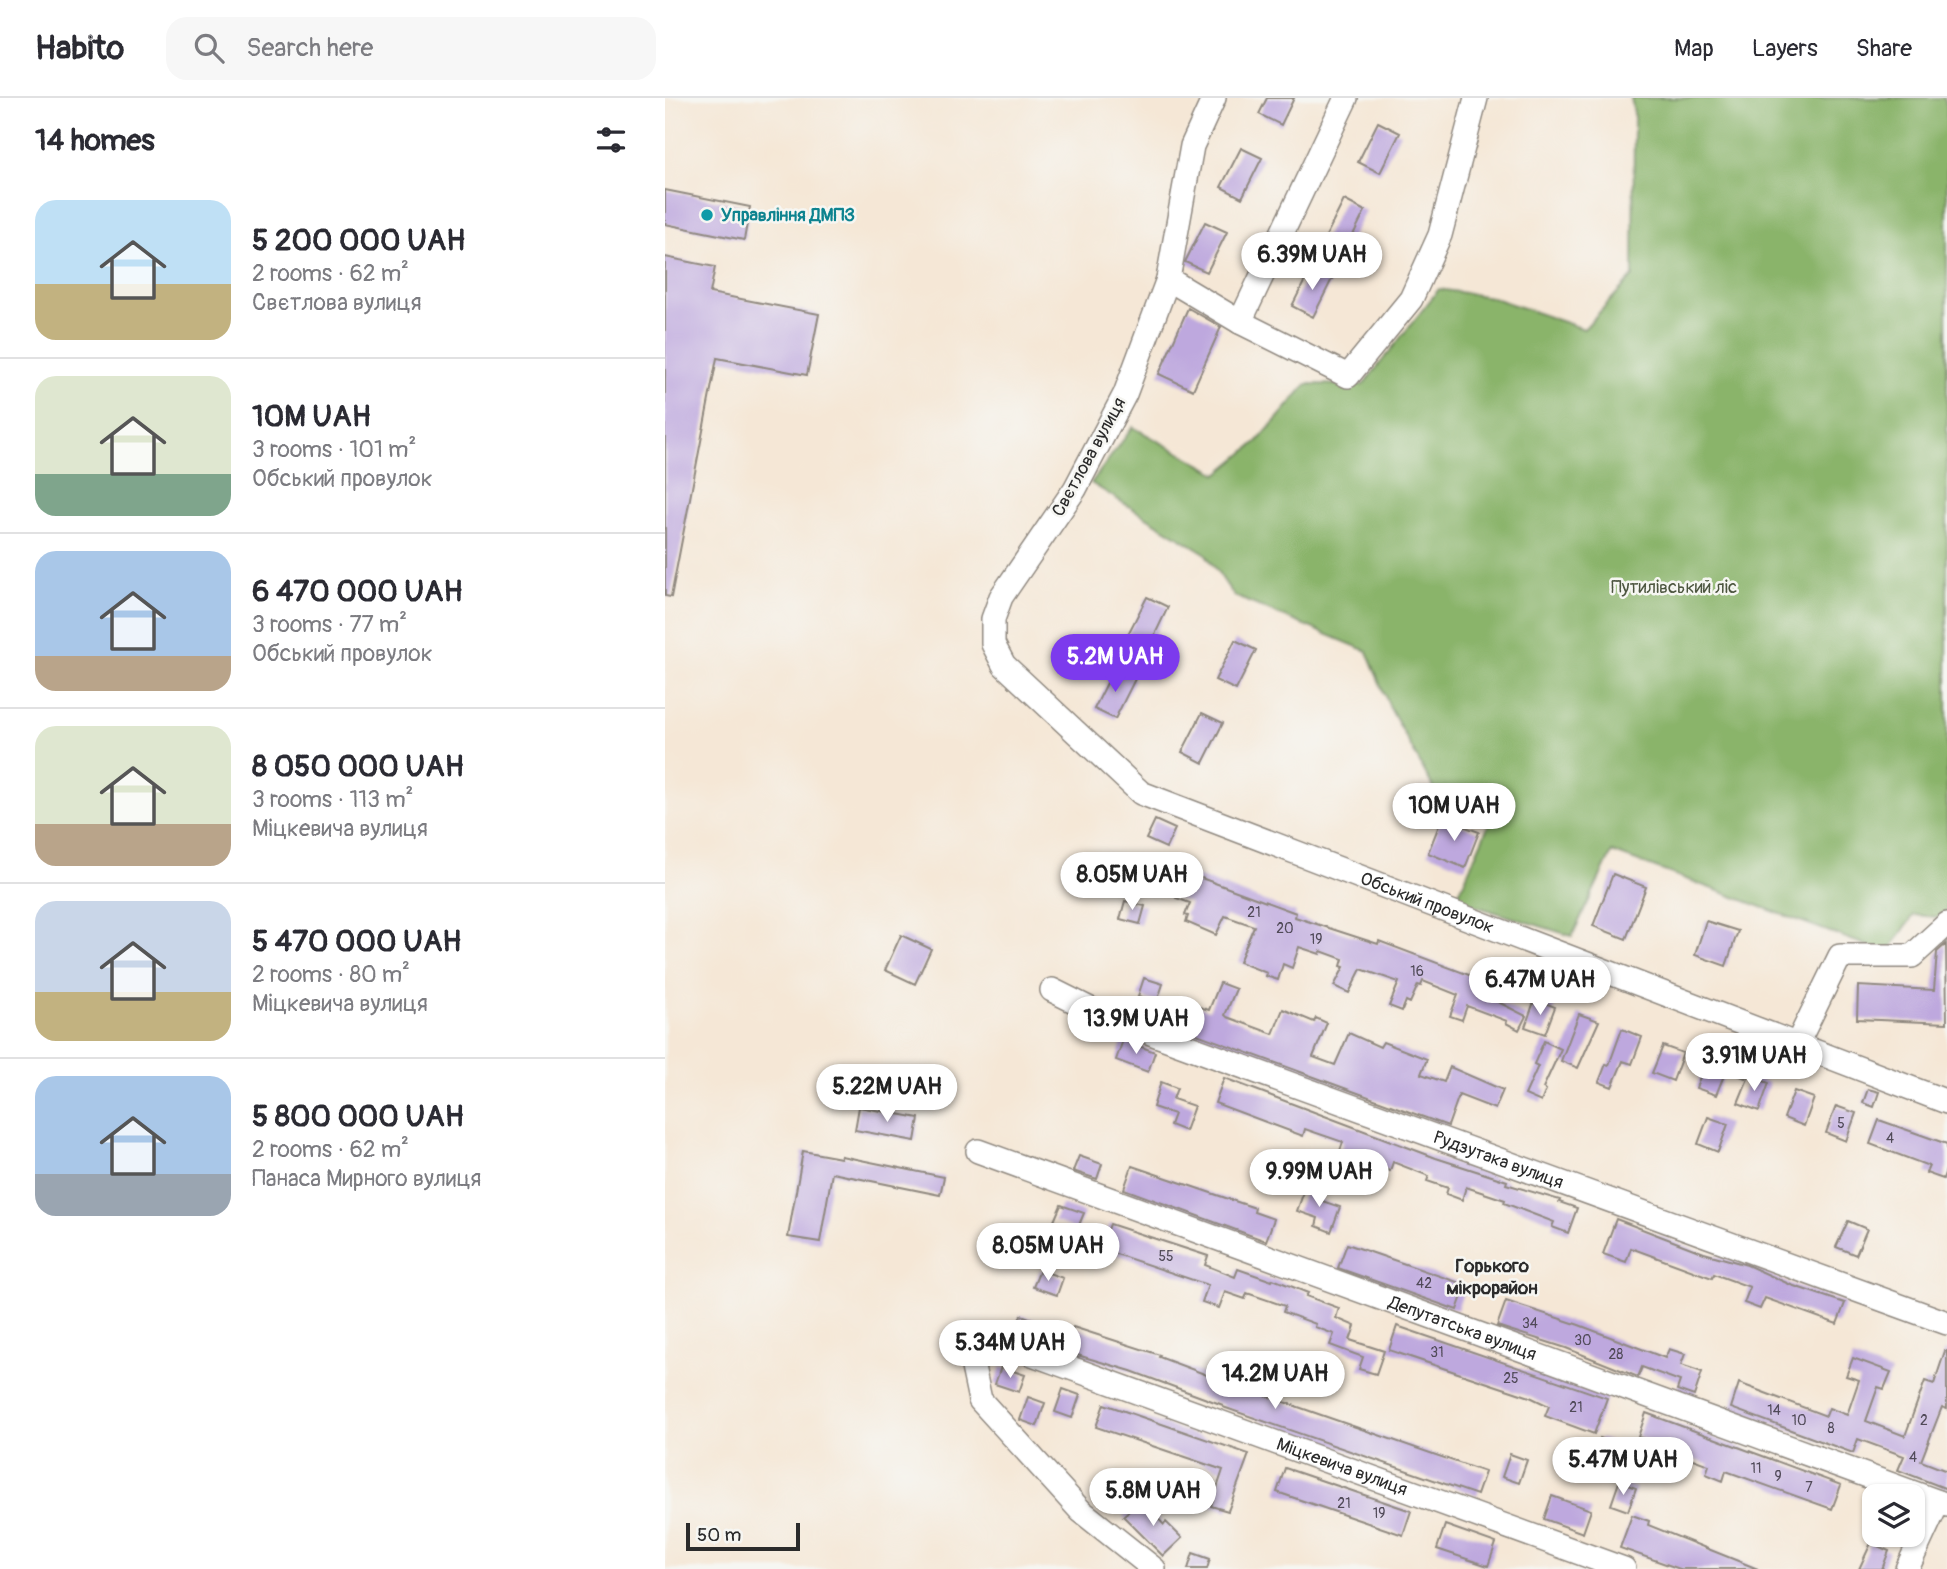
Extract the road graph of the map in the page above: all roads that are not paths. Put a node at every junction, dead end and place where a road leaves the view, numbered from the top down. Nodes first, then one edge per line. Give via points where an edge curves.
1 (1214, 98) edge
2 (1346, 98) edge
3 (1476, 98) edge
4 (1168, 279) junction
5 (1240, 322) junction
6 (1141, 793) joint
7 (1947, 924) edge
8 (1052, 990) dead end
9 (1797, 1044) junction
10 (1947, 1102) edge
11 (978, 1151) dead end
12 (1947, 1323) edge
13 (1943, 1503) edge
14 (1154, 1569) edge
15 (1624, 1569) edge
16 (1907, 1569) edge

1 - 4 street, Свєтлова вулиця via 1192,146
2 - 5 street
3 - 5 street via 1440,235 1411,299 1347,376
4 - 5 street
4 - 6 street, Свєтлова вулиця via 1125,394 1075,489 1002,597 993,619 993,644 1004,665
6 - 9 street, Обський провулок
7 - 9 street via 1912,956 1840,956
8 - 12 street, Рудзутака вулиця via 1104,1016
9 - 10 street, Обський провулок
11 - 13 street, Депутатська вулиця
13 - 16 street
14 - 15 street, Міцкевича вулиця via 1081,1511 980,1400 973,1367 980,1335

